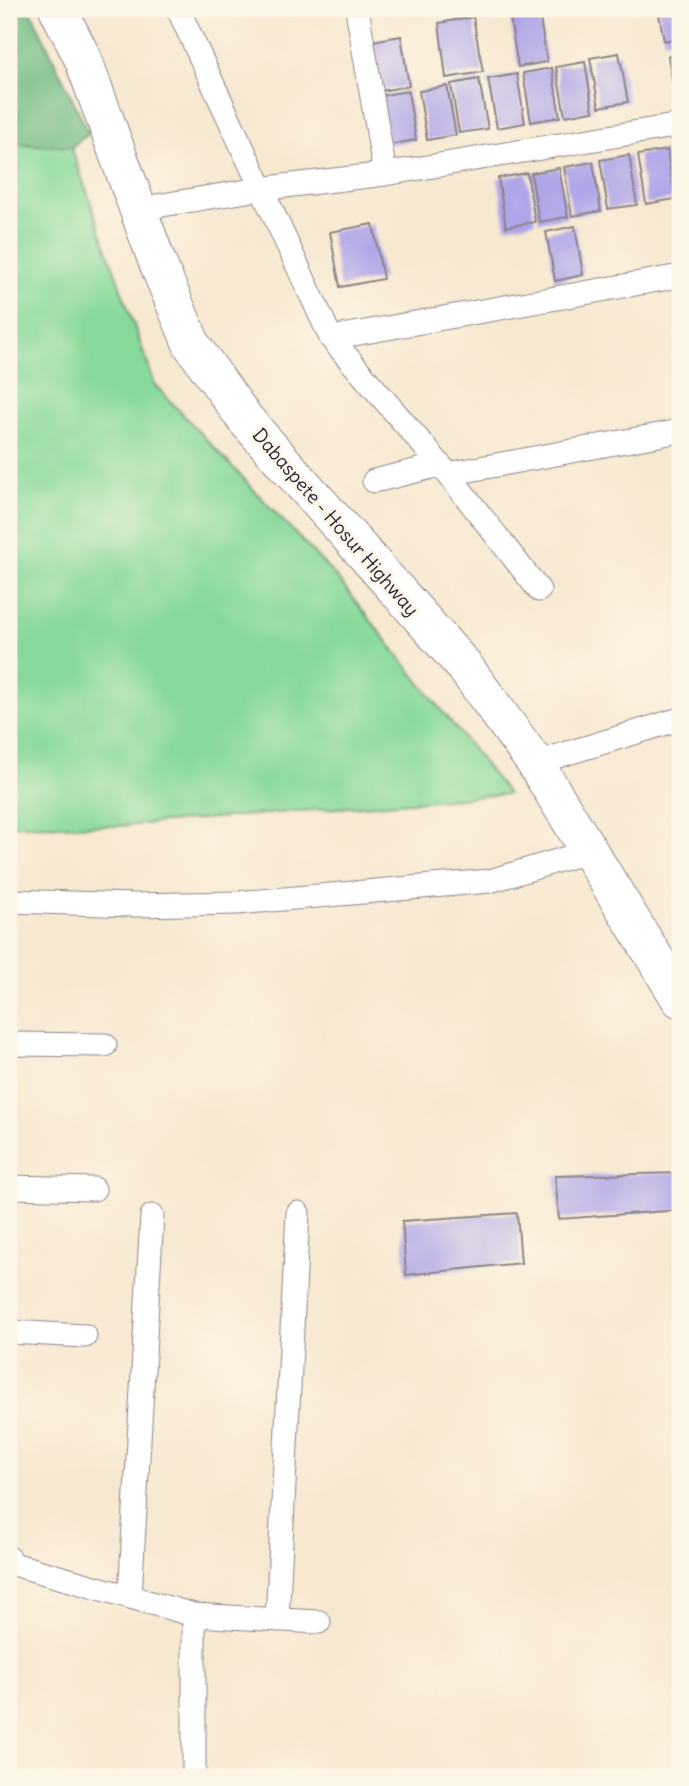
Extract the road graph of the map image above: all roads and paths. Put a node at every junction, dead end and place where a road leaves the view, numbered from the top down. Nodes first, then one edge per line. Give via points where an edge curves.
1 (58, 9) edge
2 (178, 9) edge
3 (357, 9) edge
4 (680, 125) edge
5 (384, 174) junction
6 (259, 189) junction
7 (138, 209) junction
8 (680, 276) edge
9 (331, 338) junction
10 (680, 431) edge
11 (444, 469) junction
12 (374, 481) dead end
13 (539, 590) dead end
14 (680, 719) edge
15 (535, 763) junction
16 (590, 851) junction
17 (9, 901) edge
18 (680, 999) edge
19 (9, 1044) edge
20 (105, 1045) dead end
21 (9, 1187) edge
22 (94, 1189) dead end
23 (298, 1213) dead end
24 (152, 1216) dead end
25 (9, 1332) edge
26 (85, 1336) dead end
27 (9, 1558) edge
28 (130, 1596) junction
29 (194, 1615) junction
30 (277, 1620) junction
31 (319, 1622) dead end
32 (194, 1777) edge

1 - 7 highway, Dabaspete - Hosur Highway via 83,58
2 - 6 street
3 - 5 street
4 - 5 street
5 - 6 street
6 - 7 street
6 - 9 street
7 - 15 highway, Dabaspete - Hosur Highway via 192,345 230,398 464,666
8 - 9 street
9 - 11 street
10 - 11 street
11 - 12 street
11 - 13 street
14 - 15 street
15 - 16 highway, Dabaspete - Hosur Highway
16 - 17 street via 490,881 237,903
16 - 18 highway, Dabaspete - Hosur Highway
19 - 20 street
21 - 22 street
23 - 30 street
24 - 28 street
25 - 26 street
27 - 28 street via 13,1564
28 - 29 street
29 - 30 street
29 - 32 street
30 - 31 street

